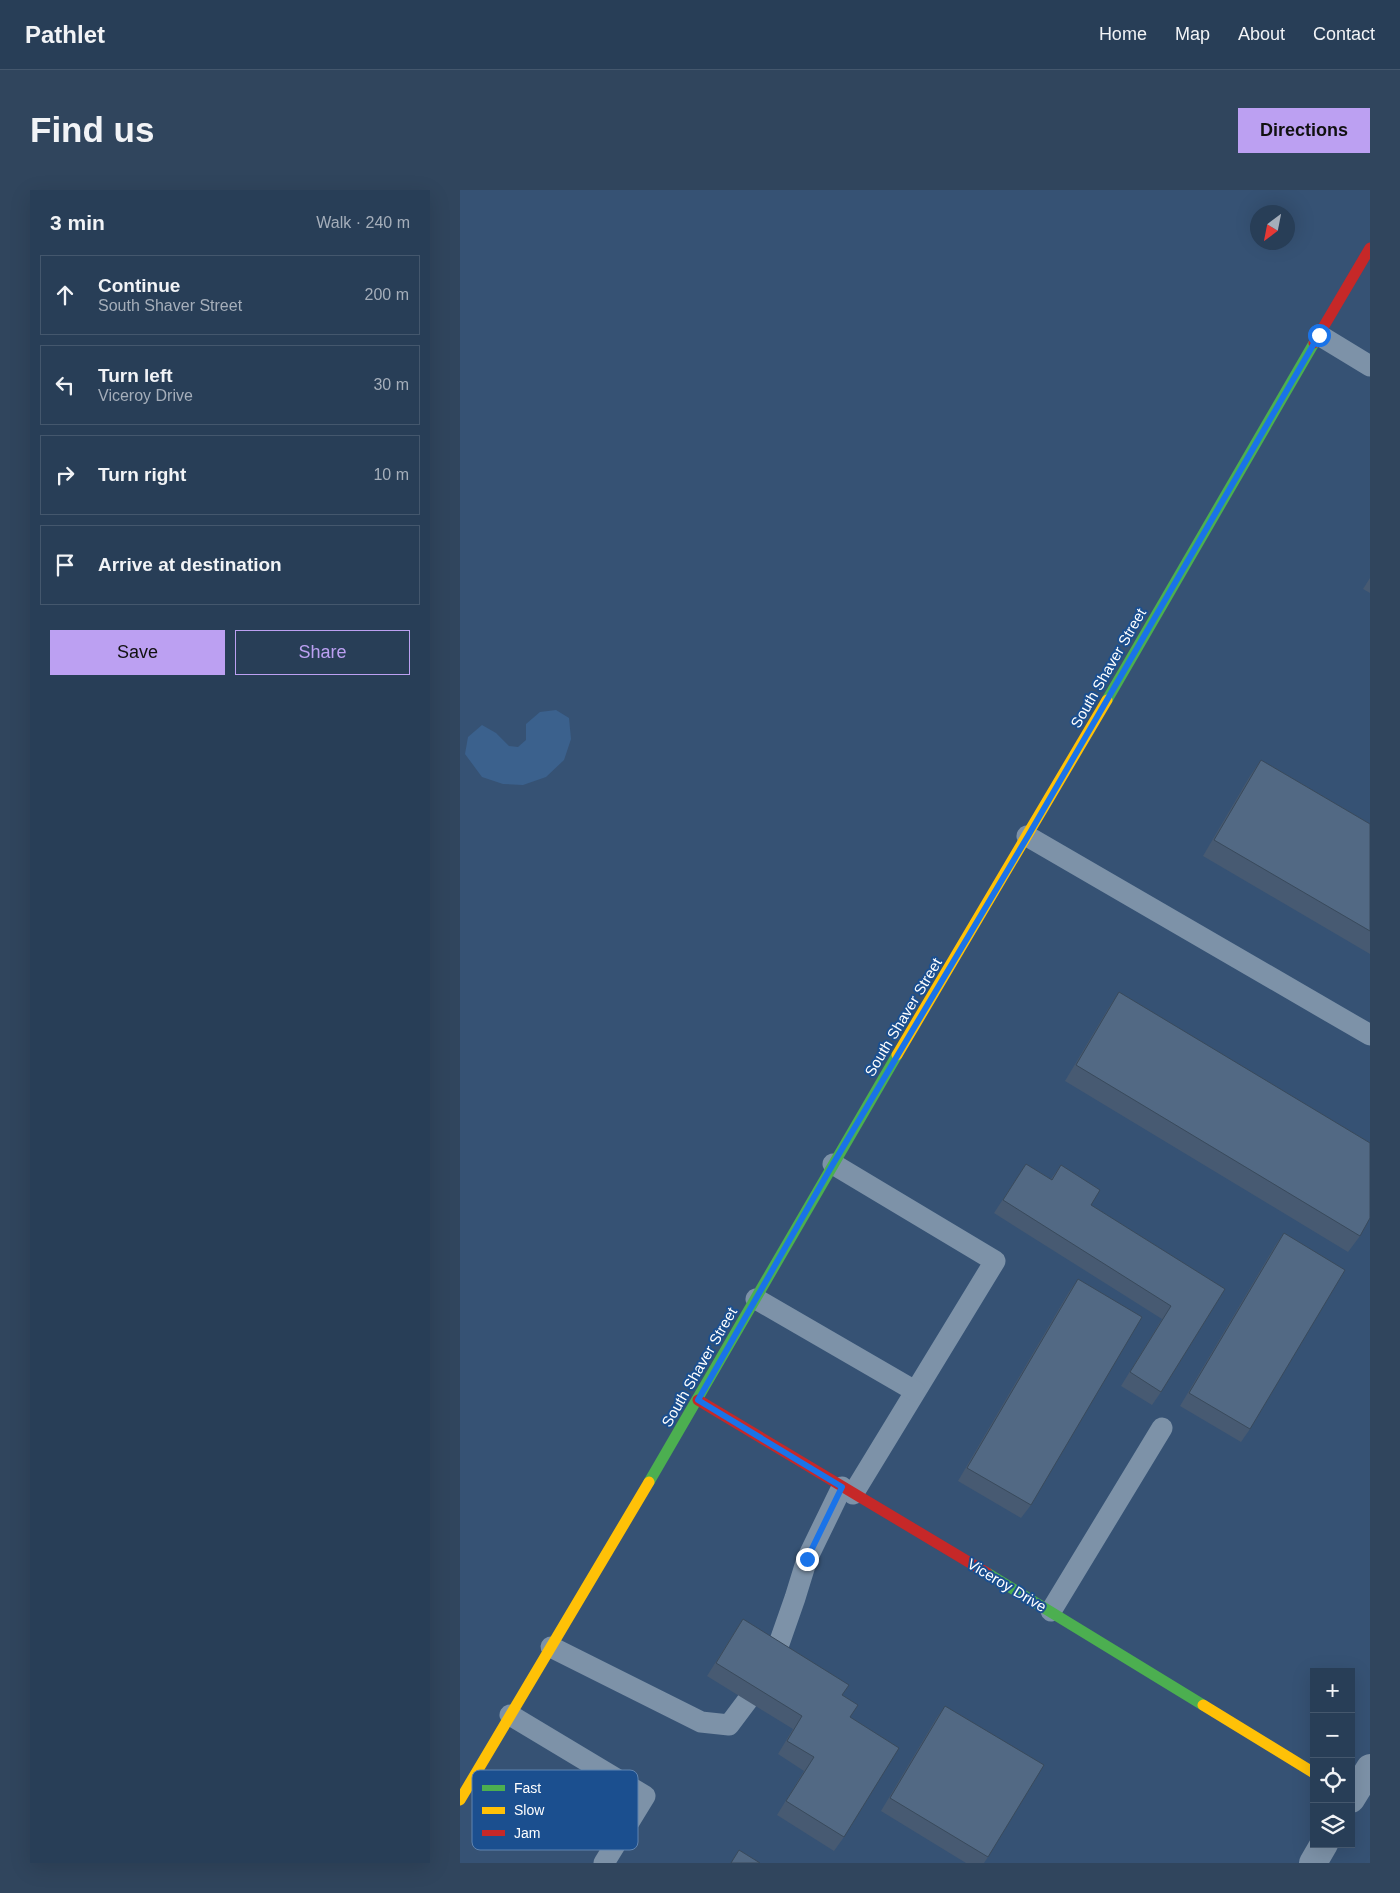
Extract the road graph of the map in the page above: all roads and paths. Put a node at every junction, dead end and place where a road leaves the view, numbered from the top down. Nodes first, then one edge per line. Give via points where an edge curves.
1 (1370, 248) edge
2 (1319, 335) junction
3 (1370, 366) edge
4 (1028, 836) junction
5 (1370, 1034) edge
6 (833, 1164) junction
7 (756, 1299) junction
8 (916, 1391) junction
9 (698, 1400) junction
10 (1162, 1428) dead end
11 (848, 1490) junction
12 (1051, 1611) junction
13 (551, 1647) junction
14 (774, 1658) edge
15 (747, 1701) edge
16 (510, 1715) junction
17 (1370, 1768) edge
18 (478, 1770) edge
19 (602, 1770) edge
20 (1310, 1771) edge
21 (472, 1780) edge
22 (638, 1792) edge
23 (460, 1800) edge
24 (1356, 1800) edge
25 (638, 1807) edge
26 (1321, 1848) edge
27 (612, 1850) edge
28 (604, 1863) edge
29 (1312, 1863) edge

1 - 2 main road, South Shaver Street
2 - 3 lane
2 - 4 main road, South Shaver Street
4 - 5 lane
4 - 6 main road, South Shaver Street
6 - 7 main road, South Shaver Street
6 - 8 lane via 995,1261
7 - 8 lane
7 - 9 main road, South Shaver Street
8 - 11 lane
9 - 11 main road, Viceroy Drive
9 - 13 main road, South Shaver Street
10 - 12 lane
11 - 12 main road, Viceroy Drive
11 - 14 lane via 807,1559
12 - 20 main road, Viceroy Drive
13 - 15 lane via 701,1722 729,1725
13 - 16 main road, South Shaver Street
16 - 18 main road, South Shaver Street
16 - 19 lane
17 - 24 street
21 - 23 main road, South Shaver Street
22 - 25 lane via 645,1796
26 - 29 street
27 - 28 lane

